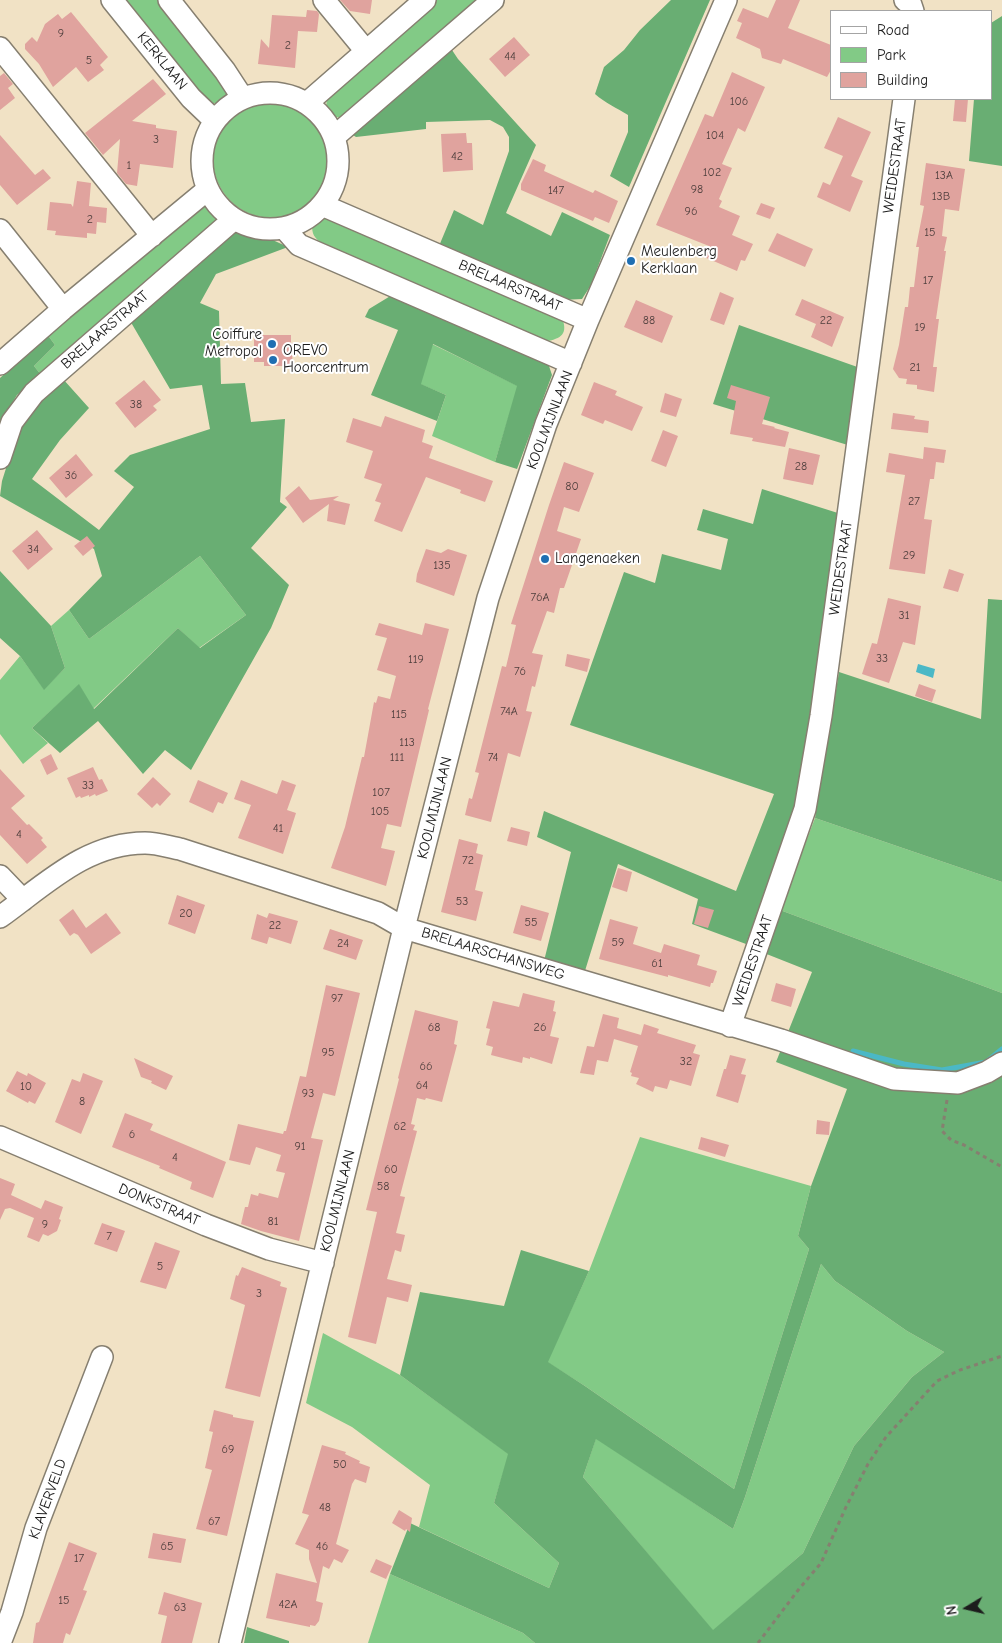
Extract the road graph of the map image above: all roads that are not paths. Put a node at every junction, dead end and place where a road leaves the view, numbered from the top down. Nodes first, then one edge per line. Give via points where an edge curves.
1 (112, 0) edge
2 (170, 0) edge
3 (324, 0) edge
4 (425, 0) edge
5 (493, 0) edge
6 (726, 0) edge
7 (905, 0) edge
8 (913, 10) edge
9 (0, 48) edge
10 (366, 51) junction
11 (242, 97) junction
12 (904, 100) edge
13 (307, 103) junction
14 (214, 120) junction
15 (334, 137) junction
16 (207, 190) junction
17 (322, 205) junction
18 (234, 219) junction
19 (284, 228) junction
20 (0, 230) edge
21 (152, 236) junction
22 (63, 309) junction
23 (588, 320) junction
24 (571, 363) junction
25 (0, 364) edge
26 (0, 458) edge
27 (0, 876) edge
28 (23, 900) junction
29 (0, 917) edge
30 (404, 928) junction
31 (730, 1026) junction
32 (1002, 1063) edge
33 (0, 1137) edge
34 (323, 1262) junction
35 (102, 1357) dead end
36 (0, 1643) edge
37 (230, 1643) edge

1 - 14 street, KERKLAAN via 192,98
2 - 11 street
3 - 10 street
4 - 10 street
5 - 15 street
6 - 23 street, KOOLMIJNLAAN
7 - 8 street
9 - 21 street
10 - 13 street
11 - 13 street via 265,92 284,94
11 - 14 street
12 - 31 street, WEIDESTRAAT via 822,716 805,809
13 - 15 street via 321,115
14 - 16 street via 203,145 202,168
15 - 17 street via 337,172
16 - 18 street via 221,209
16 - 21 street
17 - 19 street via 302,222
17 - 23 street, BRELAARSTRAAT
18 - 19 street via 266,230
18 - 26 street, BRELAARSTRAAT via 34,393 12,422
19 - 24 street via 299,245
20 - 22 street
21 - 22 street
22 - 25 street
23 - 24 street, KOOLMIJNLAAN
24 - 30 street, KOOLMIJNLAAN via 546,424 488,598
27 - 28 street
28 - 29 street, BRELAARSCHANSWEG
28 - 30 street, BRELAARSCHANSWEG via 91,854 126,844 147,843 180,849 378,913
30 - 31 street, BRELAARSCHANSWEG
30 - 34 street, KOOLMIJNLAAN
31 - 32 street, BRELAARSCHANSWEG via 894,1079 958,1083
33 - 34 street, DONKSTRAAT via 206,1225 269,1249
34 - 37 street, KOOLMIJNLAAN
35 - 36 street, KLAVERVELD via 36,1528

